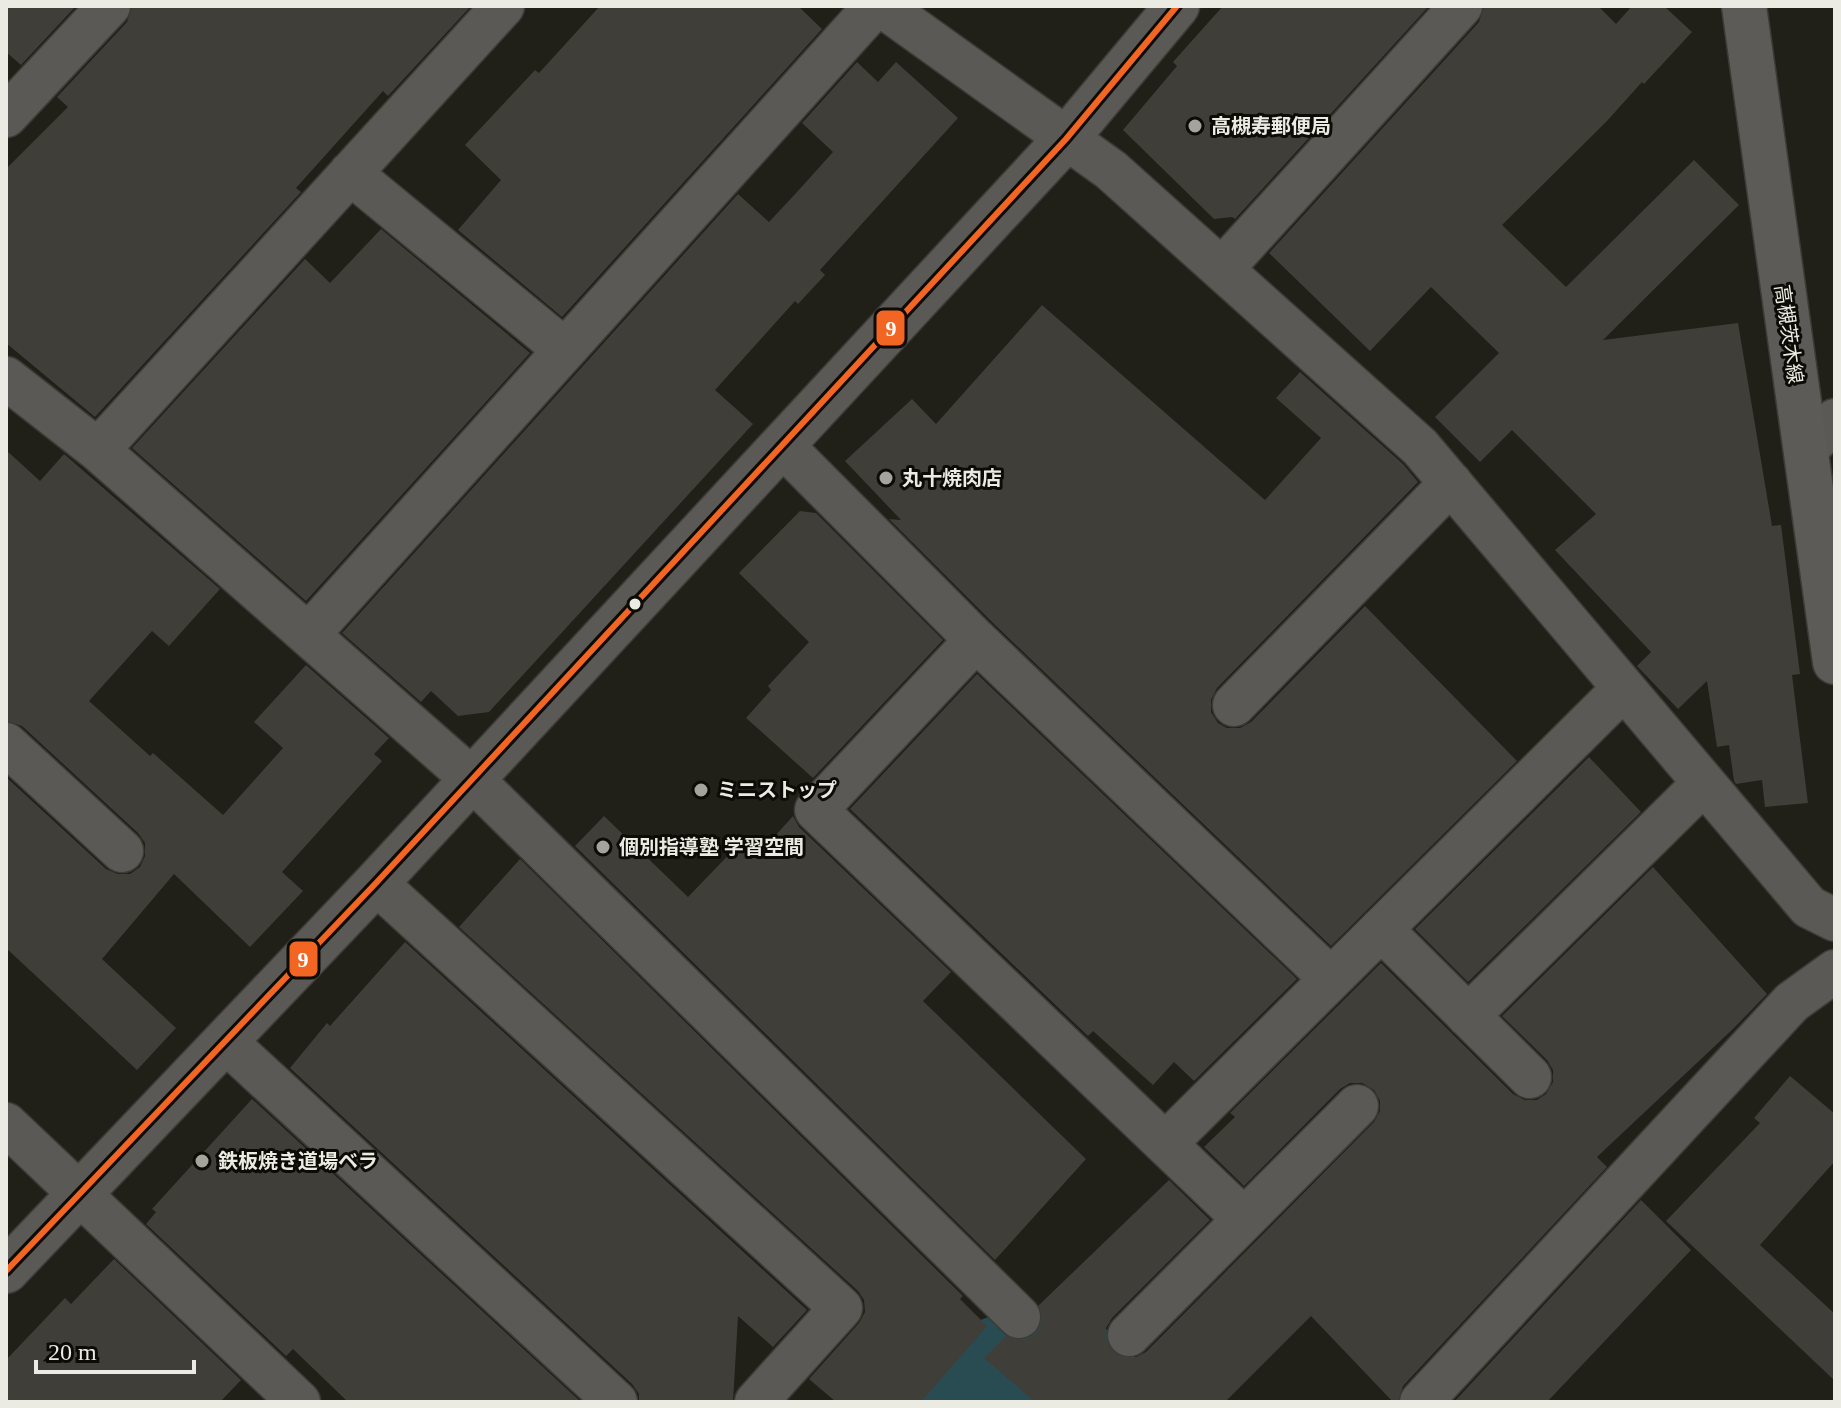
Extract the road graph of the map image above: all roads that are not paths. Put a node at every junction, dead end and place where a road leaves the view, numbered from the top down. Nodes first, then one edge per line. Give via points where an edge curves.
1 (109, 6) edge
2 (503, 6) edge
3 (875, 6) edge
4 (882, 6) edge
5 (1177, 6) edge
6 (1461, 6) edge
7 (1744, 6) edge
8 (6, 116) edge
9 (1066, 139) junction
10 (350, 173) junction
11 (1222, 269) junction
12 (565, 350) junction
13 (6, 378) edge
14 (1835, 420) edge
15 (782, 445) junction
16 (98, 450) junction
17 (1805, 451) junction
18 (1451, 483) junction
19 (1828, 561) edge
20 (308, 635) junction
21 (976, 640) junction
22 (1835, 662) edge
23 (1624, 688) junction
24 (1234, 705) dead end
25 (6, 744) edge
26 (472, 779) junction
27 (1704, 783) junction
28 (122, 851) dead end
29 (376, 883) junction
30 (1835, 920) edge
31 (1381, 929) junction
32 (1835, 971) edge
33 (1331, 979) junction
34 (1468, 1016) junction
35 (225, 1041) junction
36 (1530, 1077) dead end
37 (1357, 1106) dead end
38 (6, 1124) edge
39 (1166, 1143) junction
40 (81, 1194) junction
41 (1244, 1219) junction
42 (6, 1271) edge
43 (1019, 1317) dead end
44 (1129, 1335) dead end
45 (299, 1402) edge
46 (616, 1402) edge
47 (756, 1402) edge
48 (1421, 1402) edge

1 - 8 street
2 - 10 street
3 - 12 street
4 - 9 street
5 - 9 street
6 - 11 street
7 - 17 main road, 高槻茨木線
9 - 11 street via 1111,170
9 - 15 street
10 - 12 street
10 - 16 street
11 - 18 street via 1420,447
12 - 20 street
13 - 16 street
14 - 17 street
15 - 21 street
15 - 26 street
16 - 20 street
17 - 19 main road, 高槻茨木線
18 - 23 street
18 - 24 street
19 - 22 main road, 高槻茨木線
20 - 26 street
21 - 33 street
21 - 39 street via 816,810
23 - 27 street
23 - 31 street
25 - 28 street
26 - 29 street
26 - 43 street
27 - 30 street via 1809,907
27 - 34 street
29 - 35 street
29 - 47 street via 841,1308
31 - 33 street
31 - 34 street
32 - 48 street via 1792,1002
33 - 39 street
34 - 36 street
35 - 40 street
35 - 46 street
37 - 41 street
38 - 40 street
39 - 41 street
40 - 42 street
40 - 45 street
41 - 44 street

